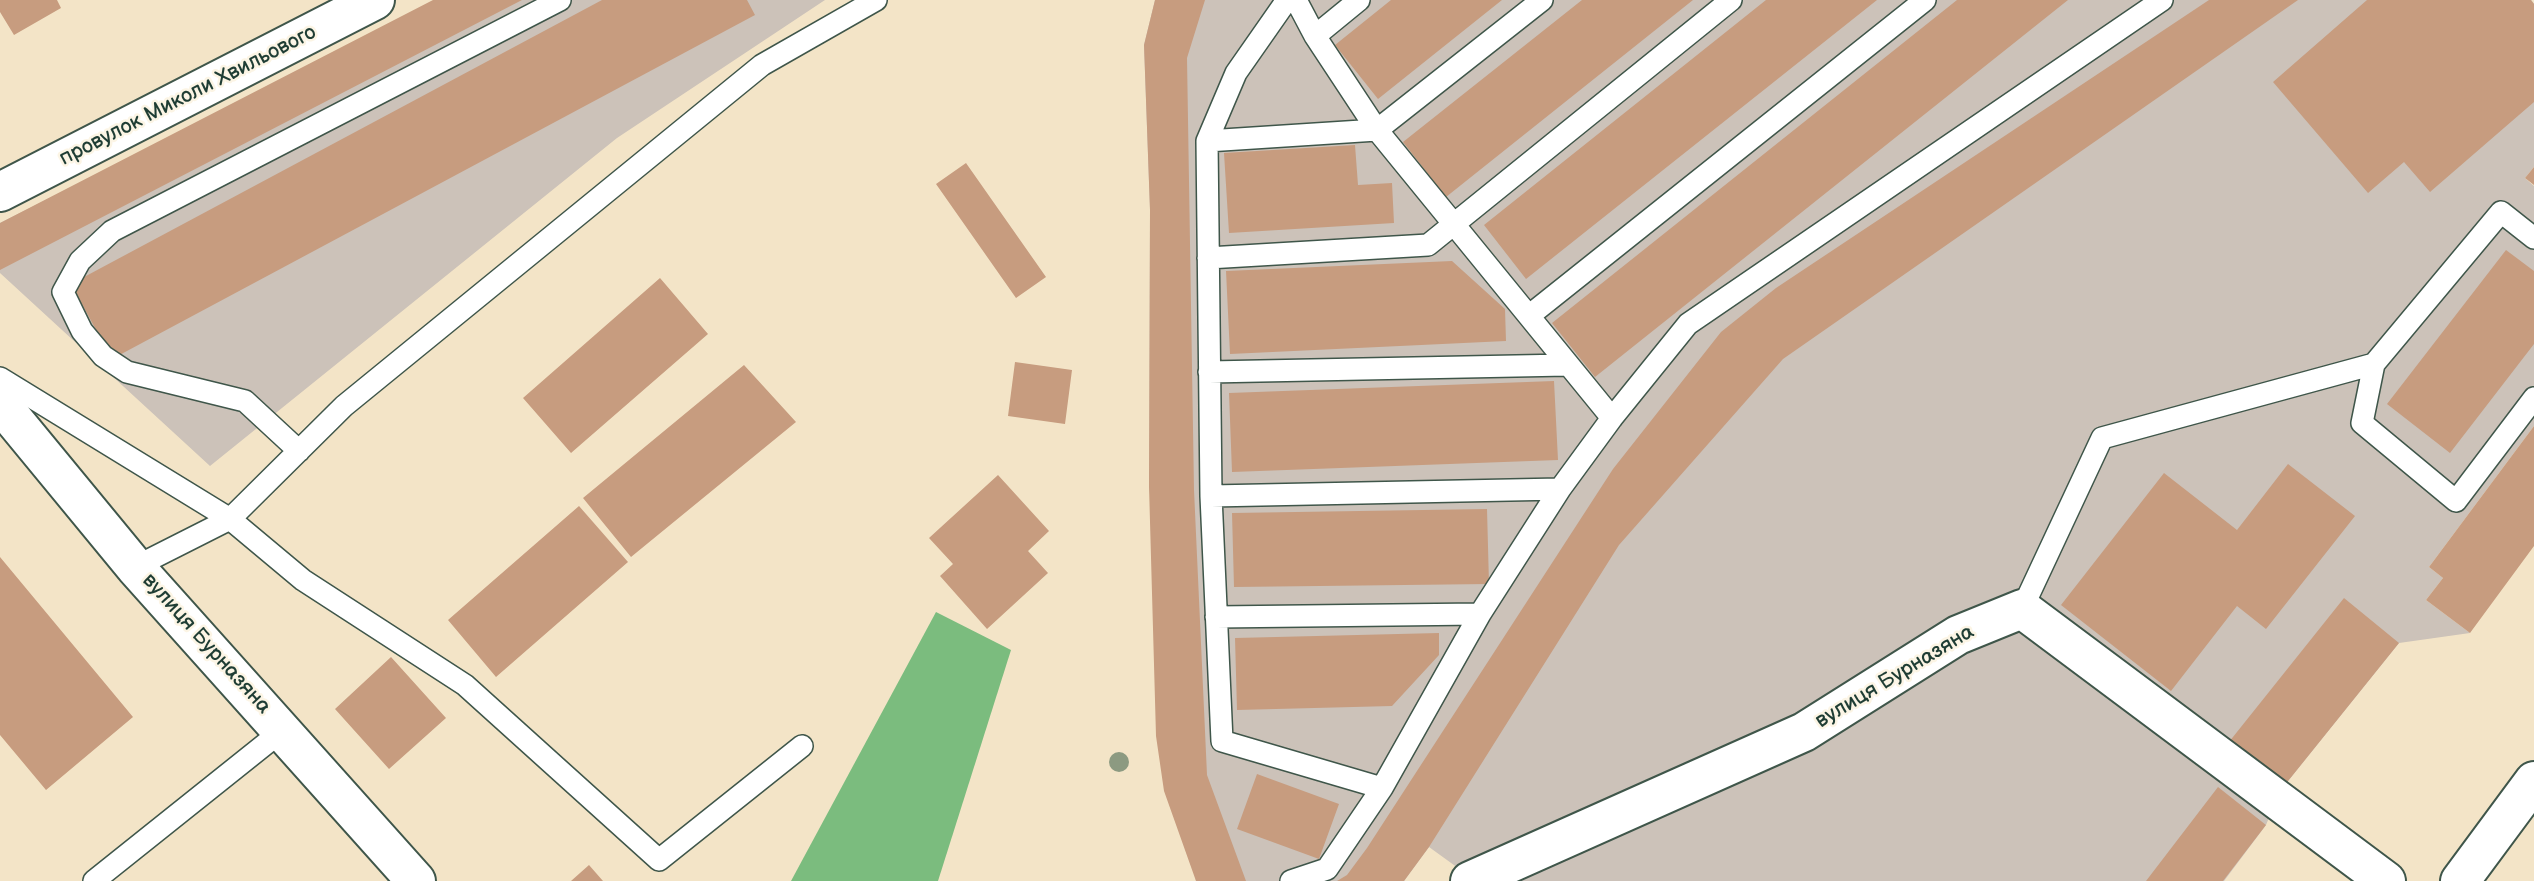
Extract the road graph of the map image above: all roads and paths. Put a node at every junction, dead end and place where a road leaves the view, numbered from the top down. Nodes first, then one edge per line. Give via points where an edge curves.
1 (375, 0) edge
2 (560, 0) edge
3 (876, 0) edge
4 (1287, 0) edge
5 (1296, 0) edge
6 (1359, 0) edge
7 (1542, 0) edge
8 (1731, 0) edge
9 (1925, 0) edge
10 (2162, 0) edge
11 (1315, 36) junction
12 (1377, 130) junction
13 (1208, 141) junction
14 (0, 192) edge
15 (1453, 225) junction
16 (2534, 238) edge
17 (1208, 258) junction
18 (1530, 315) junction
19 (2374, 364) junction
20 (1567, 365) junction
21 (1209, 372) junction
22 (0, 378) edge
23 (2534, 398) edge
24 (0, 403) edge
25 (1612, 418) junction
26 (299, 451) junction
27 (1560, 489) junction
28 (1211, 496) junction
29 (230, 519) junction
30 (135, 567) junction
31 (2022, 609) junction
32 (1480, 614) junction
33 (1216, 617) junction
34 (284, 730) junction
35 (802, 746) dead end
36 (2534, 781) edge
37 (1382, 788) junction
38 (94, 881) edge
39 (416, 881) edge
40 (1291, 881) edge
41 (1470, 881) edge
42 (2386, 881) edge
43 (2460, 881) edge

1 - 14 street, провулок Миколи Хвильового
2 - 26 lane via 112,231 80,261 63,292 82,331 103,356 127,372 245,401
3 - 26 lane via 762,65 344,406
4 - 13 lane via 1236,73
5 - 11 lane
6 - 11 lane
7 - 12 lane
8 - 15 lane
9 - 18 lane
10 - 25 lane via 1688,324
11 - 12 lane
12 - 13 lane
12 - 15 lane
13 - 17 lane
15 - 17 lane via 1428,246
15 - 18 lane
16 - 19 lane via 2501,212
17 - 21 lane
18 - 20 lane
19 - 23 lane via 2362,423 2456,501
19 - 31 lane via 2102,438
20 - 21 lane
20 - 25 lane
21 - 28 lane
22 - 29 lane
24 - 30 street, вулиця Бурназяна
25 - 27 lane
26 - 29 lane
27 - 28 lane
27 - 32 lane
28 - 33 lane
29 - 30 lane
29 - 35 lane via 303,580 465,685 659,860
30 - 34 street, вулиця Бурназяна
31 - 41 street, вулиця Бурназяна via 1958,635 1804,732
31 - 42 street
32 - 33 lane
32 - 37 lane
33 - 37 lane via 1222,741
34 - 38 lane
34 - 39 street, вулиця Бурназяна
36 - 43 street
37 - 40 lane via 1327,869

